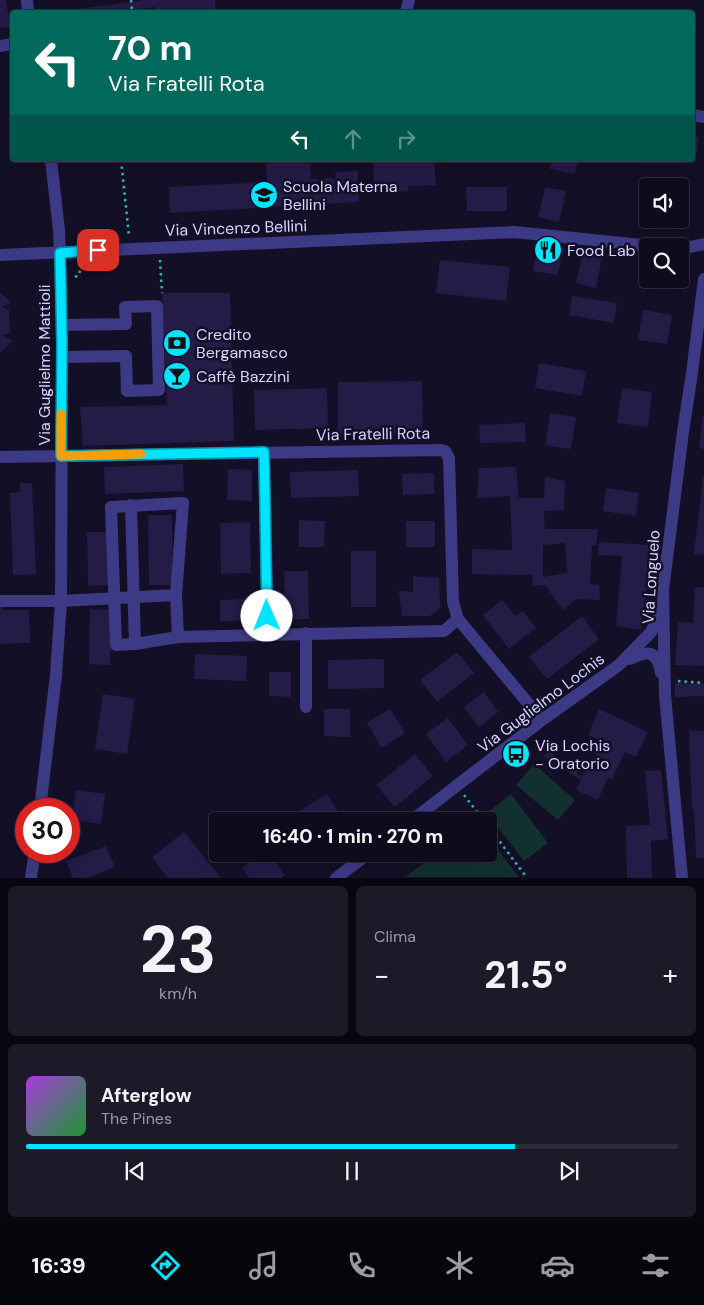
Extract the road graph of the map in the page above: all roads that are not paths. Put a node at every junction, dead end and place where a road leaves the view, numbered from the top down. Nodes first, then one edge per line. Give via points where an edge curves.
1 (51, 162) edge
2 (704, 244) edge
3 (639, 245) edge
4 (689, 247) edge
5 (60, 253) junction
6 (0, 255) edge
7 (704, 279) edge
8 (61, 325) junction
9 (62, 357) junction
10 (264, 452) junction
11 (61, 456) junction
12 (0, 457) edge
13 (131, 505) junction
14 (663, 590) junction
15 (176, 595) junction
16 (133, 597) junction
17 (114, 598) junction
18 (0, 601) edge
19 (62, 601) junction
20 (458, 619) junction
21 (306, 633) junction
22 (268, 634) junction
23 (178, 637) junction
24 (135, 644) junction
25 (619, 665) junction
26 (665, 695) junction
27 (306, 708) dead end
28 (542, 720) junction
29 (41, 798) edge
30 (423, 812) edge
31 (357, 862) edge
32 (34, 863) edge
33 (32, 878) edge
34 (336, 878) edge
35 (682, 878) edge

1 - 5 street, Via Guglielmo Mattioli
2 - 4 street
3 - 5 street, Via Vincenzo Bellini via 514,232
5 - 6 street, Via Vincenzo Bellini
5 - 8 street, Via Guglielmo Mattioli
7 - 14 street, Via Longuelo
8 - 9 street, Via Guglielmo Mattioli
8 - 9 street via 126,324 125,307 157,306 158,390 127,390 126,356
9 - 11 street, Via Guglielmo Mattioli
10 - 11 street, Via Fratelli Rota
10 - 20 street, Via Fratelli Rota via 445,451 449,458 453,602
10 - 22 street
11 - 12 street, Via Fratelli Rota
11 - 19 street, Via Guglielmo Mattioli
13 - 15 street via 183,503
13 - 16 street
13 - 17 street via 112,507
14 - 25 street, Via Guglielmo Lochis via 651,632
14 - 26 street, Via Longuelo
15 - 16 street
15 - 23 street
16 - 17 street
16 - 24 street
17 - 19 street
17 - 24 street via 116,645
18 - 19 street
19 - 29 street, Via Guglielmo Mattioli
20 - 21 street via 444,631
20 - 28 street, Via Fratelli Rota
21 - 22 street
21 - 27 street
22 - 23 street
23 - 24 street
25 - 26 street via 642,653 656,657
25 - 28 street, Via Guglielmo Lochis
26 - 35 street, Via Longuelo
28 - 30 street, Via Guglielmo Lochis
31 - 34 street
32 - 33 street

